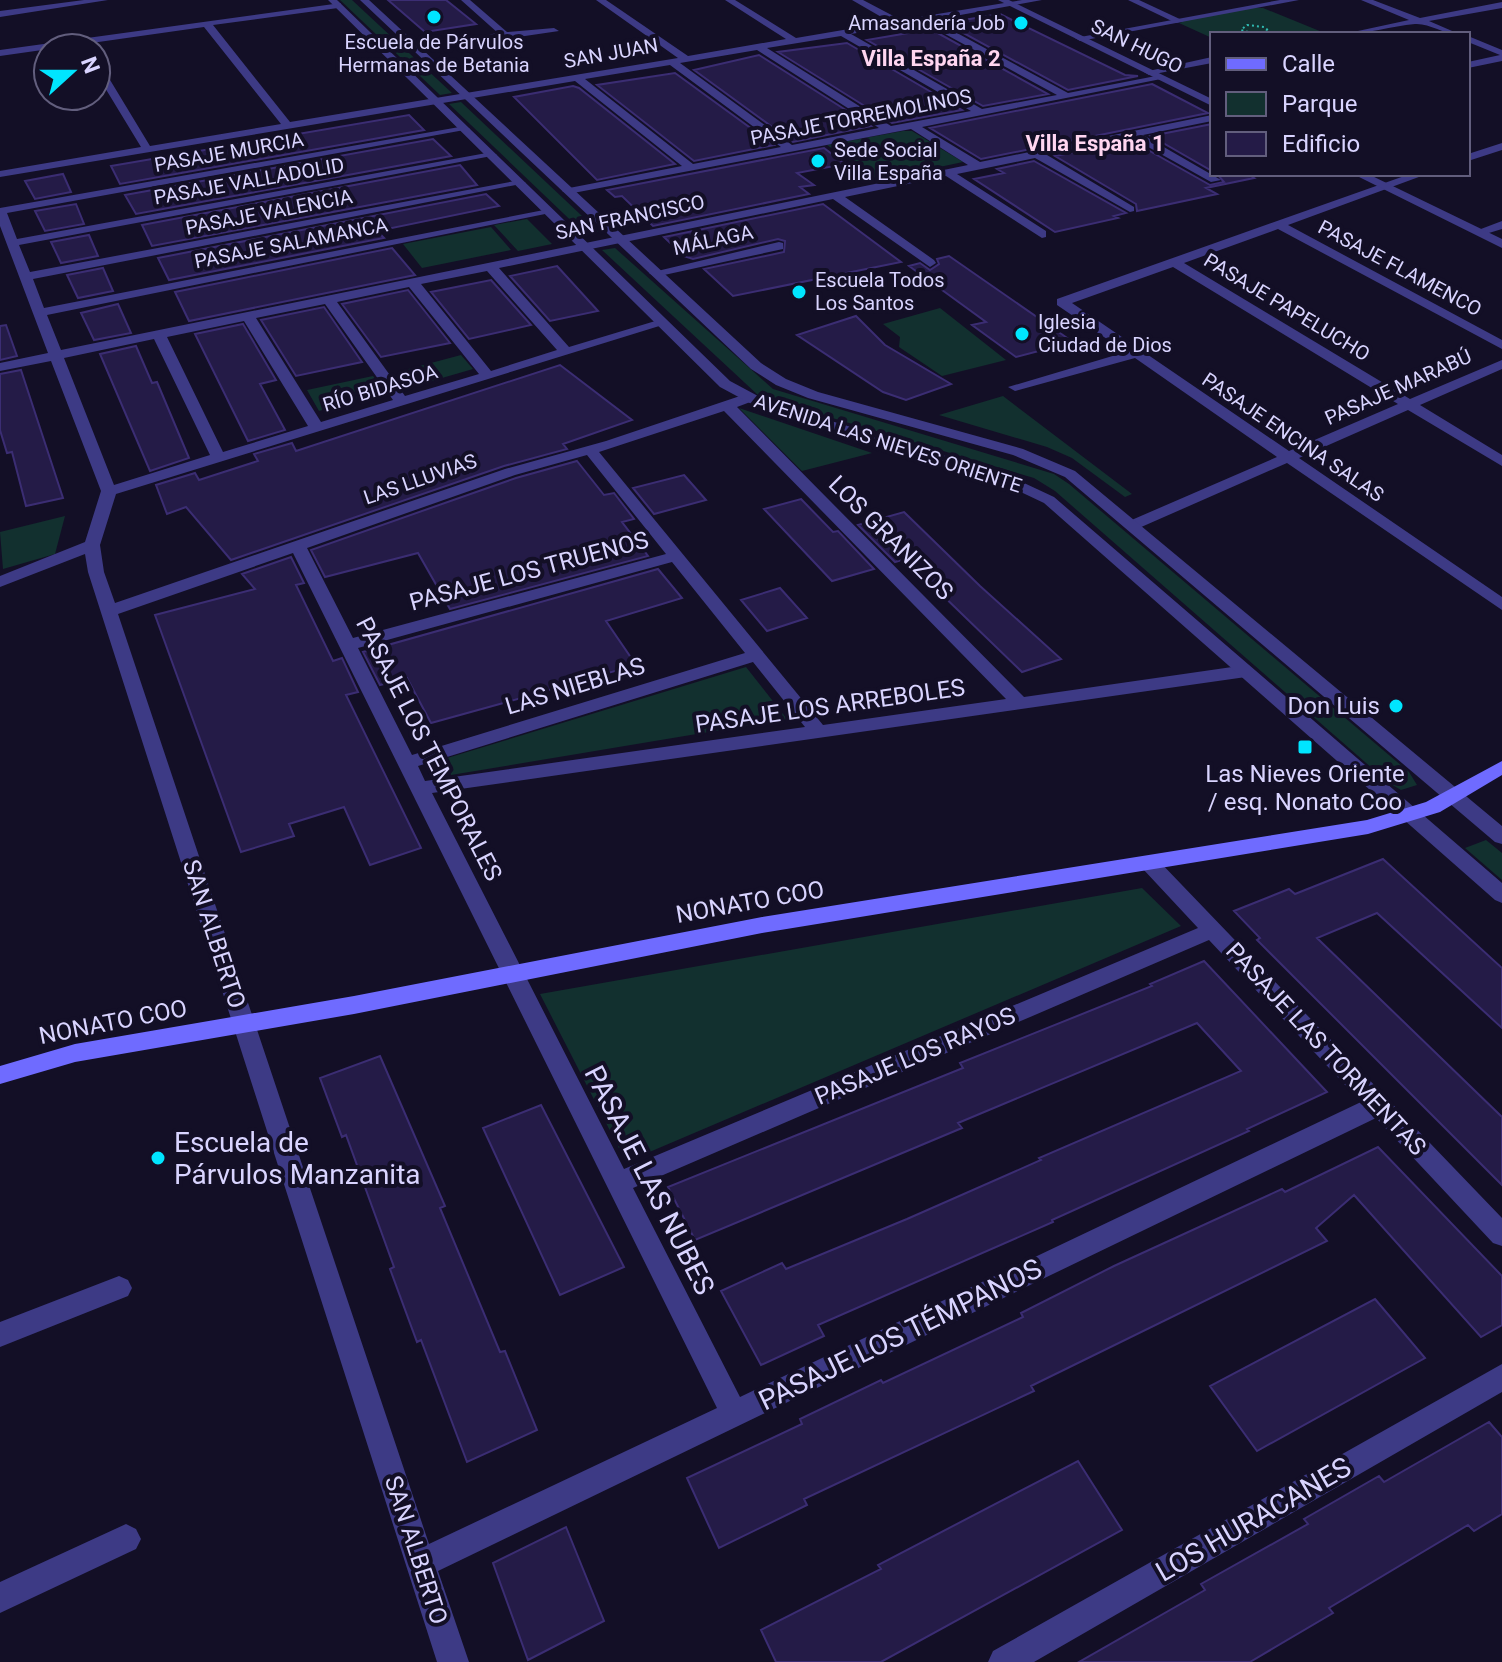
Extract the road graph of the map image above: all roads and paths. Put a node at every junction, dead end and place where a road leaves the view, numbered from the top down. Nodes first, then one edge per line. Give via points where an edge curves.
1 (104, 0) edge
2 (364, 0) edge
3 (465, 0) edge
4 (600, 0) edge
5 (729, 0) edge
6 (856, 0) edge
7 (1038, 0) edge
8 (1132, 0) edge
9 (1295, 0) edge
10 (1365, 0) edge
11 (335, 2) edge
12 (1007, 2) edge
13 (1502, 5) edge
14 (0, 14) edge
15 (924, 19) junction
16 (1179, 21) junction
17 (1419, 21) junction
18 (899, 23) junction
19 (207, 24) junction
20 (554, 31) dead end
21 (1360, 32) edge
22 (1449, 32) edge
23 (843, 33) junction
24 (502, 35) junction
25 (1080, 38) junction
26 (112, 40) edge
27 (1470, 40) edge
28 (795, 41) junction
29 (759, 47) junction
30 (32, 50) edge
31 (418, 50) junction
32 (0, 53) edge
33 (1502, 55) edge
34 (686, 59) junction
35 (1210, 60) edge
36 (671, 61) junction
37 (1470, 64) edge
38 (1149, 72) junction
39 (577, 77) junction
40 (1161, 78) junction
41 (112, 91) edge
42 (467, 96) junction
43 (1067, 96) junction
44 (436, 101) junction
45 (1210, 102) edge
46 (980, 112) junction
47 (1210, 118) edge
48 (912, 125) junction
49 (288, 126) junction
50 (465, 129) junction
51 (889, 130) junction
52 (1133, 134) junction
53 (1502, 146) edge
54 (147, 149) junction
55 (790, 149) junction
56 (1037, 154) junction
57 (492, 155) junction
58 (1470, 157) edge
59 (978, 166) junction
60 (691, 168) junction
61 (947, 172) junction
62 (0, 174) edge
63 (1363, 176) edge
64 (1415, 176) edge
65 (1215, 180) dead end
66 (520, 183) junction
67 (1384, 187) junction
68 (568, 191) junction
69 (835, 195) junction
70 (1130, 209) dead end
71 (0, 211) edge
72 (549, 212) junction
73 (1279, 225) junction
74 (1502, 225) edge
75 (1479, 232) junction
76 (1042, 234) dead end
77 (619, 240) junction
78 (12, 243) junction
79 (1502, 244) edge
80 (779, 246) dead end
81 (585, 247) junction
82 (1174, 262) junction
83 (930, 263) dead end
84 (490, 266) junction
85 (655, 273) junction
86 (25, 277) junction
87 (412, 282) junction
88 (329, 300) junction
89 (40, 313) junction
90 (248, 316) junction
91 (662, 323) junction
92 (159, 335) junction
93 (1502, 345) edge
94 (566, 352) junction
95 (1136, 354) junction
96 (56, 356) junction
97 (1502, 364) edge
98 (0, 367) edge
99 (488, 376) junction
100 (1015, 387) dead end
101 (748, 398) junction
102 (402, 402) junction
103 (727, 405) junction
104 (1409, 405) junction
105 (317, 428) junction
106 (590, 450) junction
107 (219, 458) junction
108 (1287, 458) junction
109 (1502, 461) edge
110 (109, 491) junction
111 (1133, 525) junction
112 (92, 545) junction
113 (298, 547) junction
114 (676, 556) junction
115 (0, 582) edge
116 (1502, 605) edge
117 (109, 611) junction
118 (348, 645) junction
119 (757, 655) junction
120 (1246, 671) junction
121 (1020, 703) junction
122 (819, 732) junction
123 (407, 763) junction
124 (1502, 767) edge
125 (420, 788) junction
126 (1453, 796) junction
127 (1411, 815) junction
128 (1502, 837) edge
129 (1150, 864) junction
130 (1502, 895) edge
131 (1213, 930) junction
132 (513, 974) junction
133 (244, 1025) junction
134 (0, 1075) edge
135 (1379, 1105) junction
136 (618, 1183) junction
137 (1502, 1235) edge
138 (119, 1288) dead end
139 (0, 1335) edge
140 (1502, 1377) edge
141 (734, 1414) junction
142 (126, 1539) dead end
143 (421, 1564) junction
144 (0, 1598) edge
145 (453, 1662) edge
146 (1004, 1662) edge

1 - 14 street
2 - 31 street, AVENIDA LAS NIEVES ORIENTE
3 - 24 street
4 - 34 street
5 - 28 street
6 - 18 street
7 - 12 street, SAN JUAN
8 - 16 street
9 - 16 street
10 - 17 street
11 - 19 street
11 - 44 street, AVENIDA LAS NIEVES ORIENTE
12 - 15 street, SAN JUAN
12 - 25 street, SAN HUGO
13 - 17 street
15 - 18 street, SAN JUAN
15 - 43 street
16 - 25 street
17 - 21 street
17 - 22 street
18 - 23 street, SAN JUAN
19 - 26 street
19 - 49 street
20 - 24 street
23 - 28 street, SAN JUAN
23 - 46 street
24 - 31 street
25 - 38 street, SAN HUGO
27 - 33 street
28 - 29 street, SAN JUAN
29 - 34 street, SAN JUAN
29 - 51 street
30 - 32 street
31 - 42 street, AVENIDA LAS NIEVES ORIENTE
33 - 37 street
34 - 36 street, SAN JUAN
35 - 38 street
36 - 39 street, SAN JUAN
36 - 55 street
38 - 40 street, SAN HUGO
39 - 42 street, SAN JUAN
39 - 60 street
40 - 43 street, PASAJE TORREMOLINOS
40 - 45 street, SAN HUGO
41 - 54 street
42 - 44 street, SAN JUAN
42 - 68 street, AVENIDA LAS NIEVES ORIENTE
43 - 46 street, PASAJE TORREMOLINOS
44 - 49 street, SAN JUAN
44 - 50 street, AVENIDA LAS NIEVES ORIENTE
46 - 48 street, PASAJE TORREMOLINOS
47 - 52 street, SAN FRANCISCO
48 - 51 street, PASAJE TORREMOLINOS
48 - 59 street
49 - 54 street, SAN JUAN
50 - 57 street, AVENIDA LAS NIEVES ORIENTE
50 - 71 street, PASAJE MURCIA
51 - 55 street, PASAJE TORREMOLINOS
52 - 56 street, SAN FRANCISCO
52 - 65 street
53 - 58 street
54 - 62 street, SAN JUAN
55 - 60 street, PASAJE TORREMOLINOS
56 - 59 street, SAN FRANCISCO
56 - 70 street
57 - 66 street, AVENIDA LAS NIEVES ORIENTE
57 - 78 street, PASAJE VALLADOLID
59 - 61 street, SAN FRANCISCO
60 - 68 street, PASAJE TORREMOLINOS
61 - 69 street, SAN FRANCISCO
61 - 76 street
63 - 67 street
64 - 67 street
66 - 72 street, AVENIDA LAS NIEVES ORIENTE
66 - 86 street, PASAJE VALENCIA
67 - 73 street
67 - 75 street
68 - 77 street, AVENIDA LAS NIEVES ORIENTE
69 - 77 street, SAN FRANCISCO
69 - 83 street
71 - 78 street
72 - 81 street, AVENIDA LAS NIEVES ORIENTE
72 - 89 street, PASAJE SALAMANCA
73 - 82 street
73 - 93 street, PASAJE FLAMENCO
74 - 75 street
75 - 79 street
77 - 81 street, SAN FRANCISCO
77 - 85 street, AVENIDA LAS NIEVES ORIENTE
78 - 86 street
80 - 85 street, MÁLAGA
81 - 84 street, SAN FRANCISCO
81 - 91 street, AVENIDA LAS NIEVES ORIENTE
82 - 95 street, PASAJE ENCINA SALAS via 1062,302
82 - 104 street, PASAJE PAPELUCHO
84 - 87 street, SAN FRANCISCO
84 - 94 street
85 - 111 street, AVENIDA LAS NIEVES ORIENTE via 781,382 1038,459 1082,482
86 - 89 street
87 - 88 street, SAN FRANCISCO
87 - 99 street
88 - 90 street, SAN FRANCISCO
88 - 102 street
89 - 96 street
90 - 92 street, SAN FRANCISCO
90 - 105 street
91 - 94 street, RÍO BIDASOA
91 - 101 street, AVENIDA LAS NIEVES ORIENTE via 725,384
92 - 96 street, SAN FRANCISCO
92 - 107 street
94 - 99 street, RÍO BIDASOA
95 - 100 street
95 - 108 street, PASAJE ENCINA SALAS
96 - 98 street, SAN FRANCISCO
96 - 110 street
97 - 104 street, PASAJE MARABÚ
99 - 102 street, RÍO BIDASOA
101 - 103 street, LAS LLUVIAS
101 - 120 street, AVENIDA LAS NIEVES ORIENTE via 1035,492
102 - 105 street, RÍO BIDASOA
103 - 106 street, LAS LLUVIAS
103 - 121 street, LOS GRANIZOS
104 - 108 street, PASAJE MARABÚ
104 - 109 street, PASAJE PAPELUCHO
105 - 107 street, RÍO BIDASOA
106 - 113 street, LAS LLUVIAS via 510,472
106 - 114 street
107 - 110 street, RÍO BIDASOA
108 - 111 street, PASAJE MARABÚ
108 - 116 street, PASAJE ENCINA SALAS
110 - 112 street
111 - 126 street, AVENIDA LAS NIEVES ORIENTE
112 - 115 street
112 - 117 street, SAN ALBERTO
113 - 117 street, LAS LLUVIAS
113 - 118 street, PASAJE LOS TEMPORALES
114 - 118 street, PASAJE LOS TRUENOS
114 - 119 street
117 - 133 street, SAN ALBERTO
118 - 123 street, PASAJE LOS TEMPORALES
119 - 122 street
119 - 123 street, LAS NIEBLAS
120 - 121 street, PASAJE LOS ARREBOLES
120 - 127 street, AVENIDA LAS NIEVES ORIENTE
121 - 122 street, PASAJE LOS ARREBOLES
122 - 125 street, PASAJE LOS ARREBOLES
123 - 125 street, PASAJE LOS TEMPORALES
124 - 126 main road, NONATO COO
125 - 132 street, PASAJE LOS TEMPORALES
126 - 127 main road, NONATO COO
126 - 128 street, AVENIDA LAS NIEVES ORIENTE
127 - 129 main road, NONATO COO
127 - 130 street, AVENIDA LAS NIEVES ORIENTE
129 - 131 street, PASAJE LAS TORMENTAS
129 - 132 main road, NONATO COO via 762,925
131 - 135 street, PASAJE LAS TORMENTAS
131 - 136 street, PASAJE LOS RAYOS
132 - 133 main road, NONATO COO
132 - 136 street, PASAJE LAS NUBES
133 - 134 main road, NONATO COO via 75,1053
133 - 143 street, SAN ALBERTO
135 - 137 street, PASAJE LAS TORMENTAS
135 - 141 street, PASAJE LOS TÉMPANOS
136 - 141 street, PASAJE LAS NUBES
138 - 139 street
140 - 146 street, LOS HURACANES
141 - 143 street, PASAJE LOS TÉMPANOS
142 - 144 street
143 - 145 street, SAN ALBERTO

